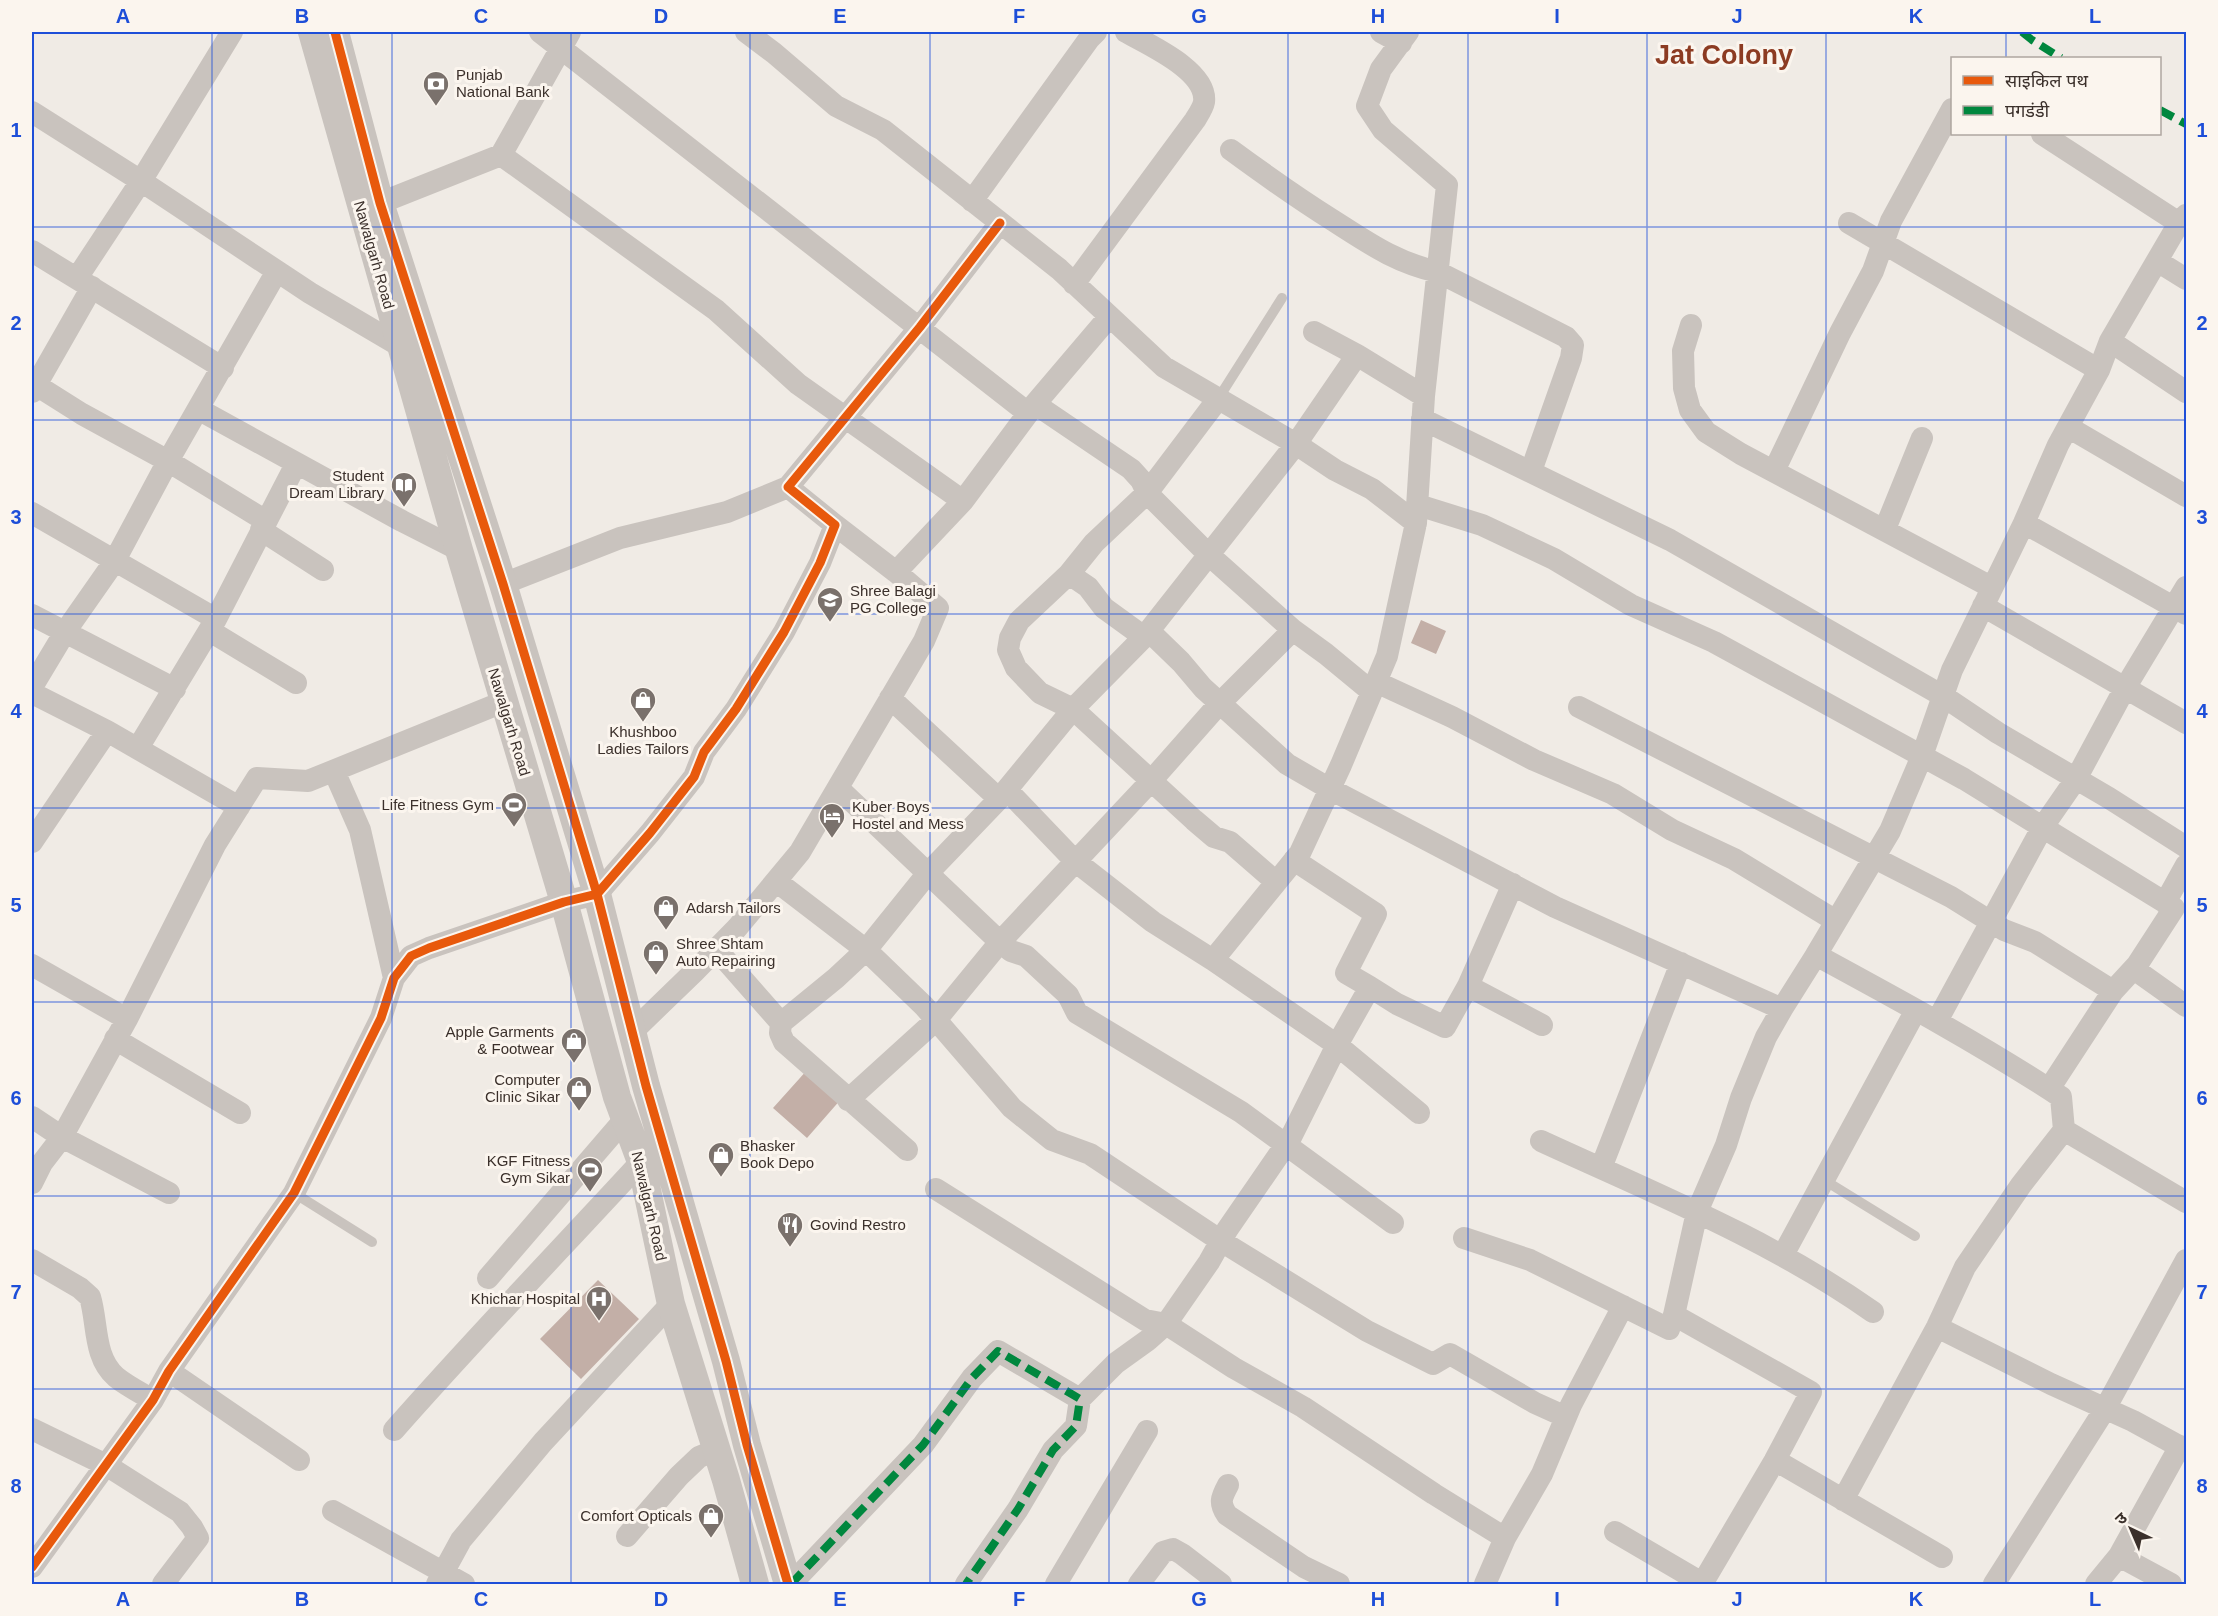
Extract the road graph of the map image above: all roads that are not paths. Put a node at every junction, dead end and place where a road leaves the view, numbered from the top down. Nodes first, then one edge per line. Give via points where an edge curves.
1 (232, 32) edge
2 (312, 32) edge
3 (335, 32) edge
4 (540, 32) edge
5 (746, 32) edge
6 (1096, 32) edge
7 (1126, 32) edge
8 (1381, 32) edge
9 (1404, 37) edge
10 (565, 39) edge
11 (32, 112) edge
12 (1951, 113) edge
13 (2044, 135) edge
14 (1231, 150) dead end
15 (501, 155) junction
16 (141, 181) junction
17 (972, 201) junction
18 (380, 203) junction
19 (2183, 219) edge
20 (1000, 223) junction
21 (1849, 223) dead end
22 (1884, 244) junction
23 (32, 251) edge
24 (2157, 261) junction
25 (277, 272) junction
26 (1438, 272) junction
27 (2187, 279) edge
28 (85, 283) junction
29 (1074, 284) junction
30 (1282, 298) dead end
31 (1109, 317) junction
32 (1692, 325) dead end
33 (920, 327) junction
34 (1314, 332) dead end
35 (2110, 341) junction
36 (400, 346) junction
37 (1357, 355) junction
38 (223, 368) junction
39 (2099, 370) junction
40 (34, 389) edge
41 (2187, 392) edge
42 (1424, 396) junction
43 (1218, 399) junction
44 (1032, 409) junction
45 (198, 410) junction
46 (846, 417) junction
47 (1422, 419) junction
48 (2068, 428) junction
49 (1922, 438) dead end
50 (1296, 444) junction
51 (168, 461) junction
52 (296, 464) junction
53 (1531, 471) junction
54 (1774, 471) junction
55 (788, 487) junction
56 (1147, 493) junction
57 (2187, 496) edge
58 (963, 501) junction
59 (32, 513) edge
60 (1417, 514) junction
61 (2024, 523) junction
62 (836, 525) junction
63 (263, 526) junction
64 (1885, 529) junction
65 (459, 550) junction
66 (1209, 555) junction
67 (114, 561) junction
68 (323, 570) dead end
69 (896, 572) junction
70 (1069, 574) junction
71 (504, 584) junction
72 (2187, 587) edge
73 (1987, 597) junction
74 (2180, 611) edge
75 (32, 615) edge
76 (213, 625) junction
77 (1293, 630) junction
78 (65, 632) junction
79 (1147, 634) junction
80 (296, 683) dead end
81 (32, 687) edge
82 (1374, 687) junction
83 (2125, 688) junction
84 (175, 689) junction
85 (32, 693) edge
86 (1943, 696) junction
87 (890, 698) junction
88 (503, 702) junction
89 (1219, 704) junction
90 (1579, 707) dead end
91 (1073, 709) junction
92 (2187, 723) edge
93 (107, 730) junction
94 (138, 748) junction
95 (1922, 756) junction
96 (334, 771) junction
97 (2076, 779) junction
98 (1151, 781) junction
99 (838, 788) junction
100 (1330, 789) junction
101 (1003, 795) junction
102 (239, 807) junction
103 (2042, 828) junction
104 (32, 842) edge
105 (2187, 847) edge
106 (1874, 858) junction
107 (1294, 860) junction
108 (1075, 861) junction
109 (2187, 865) edge
110 (928, 873) junction
111 (776, 881) junction
112 (1276, 882) junction
113 (1513, 884) junction
114 (597, 894) junction
115 (564, 902) junction
116 (2165, 903) junction
117 (1836, 921) junction
118 (1989, 922) junction
119 (1000, 942) junction
120 (716, 950) junction
121 (866, 950) junction
122 (1816, 955) junction
123 (1213, 960) junction
124 (1681, 963) junction
125 (32, 965) edge
126 (2134, 969) junction
127 (394, 978) junction
128 (1468, 986) junction
129 (1370, 987) junction
130 (2113, 991) junction
131 (2187, 1006) edge
132 (1782, 1008) junction
133 (1916, 1010) junction
134 (127, 1019) junction
135 (936, 1020) junction
136 (1937, 1021) junction
137 (781, 1023) junction
138 (1542, 1024) dead end
139 (633, 1031) junction
140 (115, 1039) junction
141 (1337, 1045) junction
142 (2049, 1089) junction
143 (848, 1100) junction
144 (240, 1113) dead end
145 (1419, 1113) dead end
146 (32, 1117) edge
147 (625, 1119) junction
148 (2064, 1130) junction
149 (62, 1137) junction
150 (1541, 1141) dead end
151 (1286, 1144) junction
152 (907, 1150) dead end
153 (641, 1162) junction
154 (1600, 1168) junction
155 (1824, 1180) junction
156 (32, 1184) edge
157 (936, 1189) dead end
158 (170, 1193) dead end
159 (294, 1193) junction
160 (2187, 1202) edge
161 (1697, 1212) junction
162 (1393, 1223) dead end
163 (1915, 1236) dead end
164 (1464, 1238) dead end
165 (1221, 1241) junction
166 (372, 1242) dead end
167 (1783, 1255) junction
168 (32, 1260) edge
169 (2187, 1260) edge
170 (488, 1278) dead end
171 (671, 1304) junction
172 (1623, 1306) junction
173 (1873, 1312) dead end
174 (1674, 1315) junction
175 (1166, 1324) junction
176 (1937, 1327) junction
177 (169, 1371) junction
178 (1080, 1399) junction
179 (153, 1400) junction
180 (2105, 1409) junction
181 (1566, 1417) junction
182 (32, 1429) edge
183 (394, 1430) dead end
184 (1147, 1431) dead end
185 (747, 1445) junction
186 (2183, 1448) edge
187 (716, 1450) junction
188 (299, 1460) dead end
189 (1775, 1460) junction
190 (106, 1465) junction
191 (1228, 1485) dead end
192 (1843, 1500) junction
193 (333, 1511) dead end
194 (1615, 1532) dead end
195 (627, 1536) dead end
196 (1505, 1538) junction
197 (2119, 1556) junction
198 (1942, 1557) dead end
199 (32, 1567) edge
200 (440, 1579) edge
201 (752, 1582) edge
202 (163, 1584) edge
203 (464, 1584) edge
204 (790, 1584) edge
205 (966, 1584) edge
206 (1056, 1584) edge
207 (1139, 1584) edge
208 (1221, 1584) edge
209 (1339, 1584) edge
210 (1485, 1584) edge
211 (1702, 1584) edge
212 (1994, 1584) edge
213 (2096, 1584) edge
214 (2171, 1584) edge

1 - 16 street
2 - 36 street, Nawalgarh Road
3 - 18 street
4 - 10 street
5 - 17 street via 836,106 883,130
6 - 17 street
7 - 29 street via 1187,68 1201,84 1204,102 1195,120
8 - 9 street
9 - 26 street via 1381,69 1367,106 1383,130 1447,185
10 - 15 street
10 - 33 street
11 - 16 street
12 - 22 street via 1891,221
13 - 19 street
14 - 26 street via 1288,192 1388,255
15 - 18 street
15 - 46 street via 716,310 798,384
16 - 25 street
16 - 28 street
17 - 20 street
18 - 71 street
19 - 24 street
20 - 29 street
20 - 33 street
21 - 22 street
22 - 39 street
22 - 54 street
23 - 28 street
24 - 27 street
24 - 35 street
25 - 36 street
25 - 38 street
26 - 42 street
26 - 53 street via 1555,329 1573,345
28 - 38 street
28 - 40 street
29 - 31 street
30 - 43 lane
31 - 43 street via 1164,367
31 - 44 street
32 - 54 street via 1683,351 1684,388 1690,410 1706,432
33 - 44 street
33 - 46 street
34 - 37 street
35 - 39 street
35 - 41 street
36 - 65 street, Nawalgarh Road
37 - 42 street
37 - 50 street
38 - 45 street
39 - 48 street
40 - 51 street
42 - 47 street
43 - 50 street
43 - 56 street
44 - 56 street via 1131,469
44 - 58 street
45 - 51 street
45 - 52 street
46 - 55 street
46 - 58 street
47 - 53 street
47 - 60 street
48 - 57 street
48 - 61 street
49 - 64 street
50 - 60 street
50 - 66 street
51 - 63 street
51 - 67 street
52 - 63 street
52 - 65 street
53 - 86 street via 1670,540
54 - 64 street
55 - 62 street
55 - 71 street via 727,512 620,538
56 - 66 street
56 - 70 street via 1094,543
58 - 69 street
59 - 67 street
60 - 82 street via 1387,656
60 - 95 street via 1482,525 1632,605 1714,642
61 - 73 street
61 - 74 street
62 - 69 street
62 - 114 street via 784,632 736,710 704,752 694,777
63 - 68 street
63 - 76 street
64 - 73 street
65 - 88 street, Nawalgarh Road
66 - 77 street
66 - 79 street
67 - 76 street
67 - 78 street
69 - 87 street via 938,608 924,641
70 - 79 street via 1088,587 1104,608
70 - 91 street via 1019,621 1008,650 1016,668 1040,693
71 - 114 street
72 - 74 street
73 - 83 street
73 - 86 street
74 - 83 street
75 - 78 street
76 - 80 street
76 - 84 street
77 - 82 street
77 - 89 street
78 - 81 street
78 - 84 street
79 - 89 street
79 - 91 street
82 - 100 street
82 - 117 street via 1452,717 1534,760 1613,794 1672,830 1734,859
83 - 92 street
83 - 97 street
84 - 94 street
85 - 93 street
86 - 95 street
86 - 97 street
87 - 99 street
87 - 101 street
88 - 96 street
88 - 115 street, Nawalgarh Road
89 - 98 street
89 - 100 street via 1287,764
90 - 106 street
91 - 98 street
91 - 101 street
93 - 94 street
93 - 104 street
94 - 102 street
95 - 103 street
95 - 106 street
96 - 102 street via 308,781 257,778
96 - 127 street via 360,830
97 - 103 street
97 - 105 street
98 - 108 street
98 - 112 street via 1214,837 1230,842
99 - 110 street
99 - 111 street via 800,852
100 - 107 street
100 - 113 street
101 - 108 street
101 - 110 street
102 - 134 street via 215,845
103 - 116 street
103 - 118 street
106 - 117 street
106 - 118 street via 1951,897
107 - 112 street
107 - 129 street via 1376,914 1346,973
108 - 119 street
108 - 123 street via 1153,922
109 - 116 street
110 - 119 street
110 - 121 street
111 - 120 street
111 - 121 street
112 - 123 street
113 - 124 street
113 - 128 street
114 - 115 street
114 - 139 street
115 - 127 street via 411,956
115 - 147 street, Nawalgarh Road
116 - 126 street via 2174,908
117 - 122 street
118 - 130 street via 2035,942
118 - 136 street
119 - 135 street
119 - 151 street via 1026,956 1068,995 1077,1013 1241,1112
120 - 137 street
120 - 139 street
121 - 135 street
121 - 137 street
122 - 132 street
122 - 133 street
123 - 141 street
124 - 132 street
124 - 154 street
125 - 134 street
126 - 130 street
126 - 131 street
127 - 159 street via 381,1018
128 - 129 street via 1445,1028
128 - 138 street
129 - 141 street
130 - 142 street
132 - 161 street via 1766,1037
133 - 136 street
133 - 155 street
134 - 140 street
135 - 143 street
135 - 165 street via 1012,1108 1052,1140 1090,1154
136 - 142 street
137 - 143 street via 784,1042
139 - 185 street
140 - 144 street
140 - 149 street
141 - 145 street
141 - 151 street
142 - 148 street via 2061,1097
143 - 152 street
146 - 149 street
147 - 153 street, Nawalgarh Road
147 - 170 street
148 - 160 street
148 - 176 street via 1965,1266
149 - 156 street
149 - 158 street
150 - 154 street
151 - 162 street
151 - 165 street
153 - 171 street, Nawalgarh Road
153 - 183 street
154 - 161 street
155 - 163 lane
155 - 167 street
157 - 175 street via 1145,1320
159 - 166 lane
159 - 177 street
161 - 167 street
161 - 174 street
164 - 172 street via 1530,1260
165 - 175 street
165 - 181 street via 1367,1331 1433,1364 1450,1354
167 - 173 street
168 - 179 street via 90,1297 104,1362 116,1377
169 - 180 street
171 - 187 street, Nawalgarh Road
171 - 200 street via 535,1451 461,1540
172 - 174 street via 1669,1329
172 - 181 street
174 - 189 street via 1811,1392
175 - 178 street via 1116,1362
175 - 196 street
176 - 180 street
176 - 192 street
177 - 179 street
177 - 188 street
178 - 204 street via 998,1351 972,1378 923,1444
178 - 205 street via 1076,1426 1053,1450
179 - 190 street
180 - 186 street
180 - 212 street
181 - 196 street via 1542,1474
182 - 190 street
184 - 206 street
185 - 187 street
185 - 204 street
186 - 197 street
187 - 195 street via 699,1457 679,1476
187 - 201 street, Nawalgarh Road
189 - 192 street
189 - 211 street
190 - 199 street
190 - 202 street via 180,1512 198,1538
191 - 209 street via 1220,1505 1227,1515 1304,1567
192 - 198 street
193 - 200 street
194 - 211 street
196 - 210 street
197 - 213 street
197 - 214 street
200 - 203 street
207 - 208 street via 1163,1552 1173,1549

